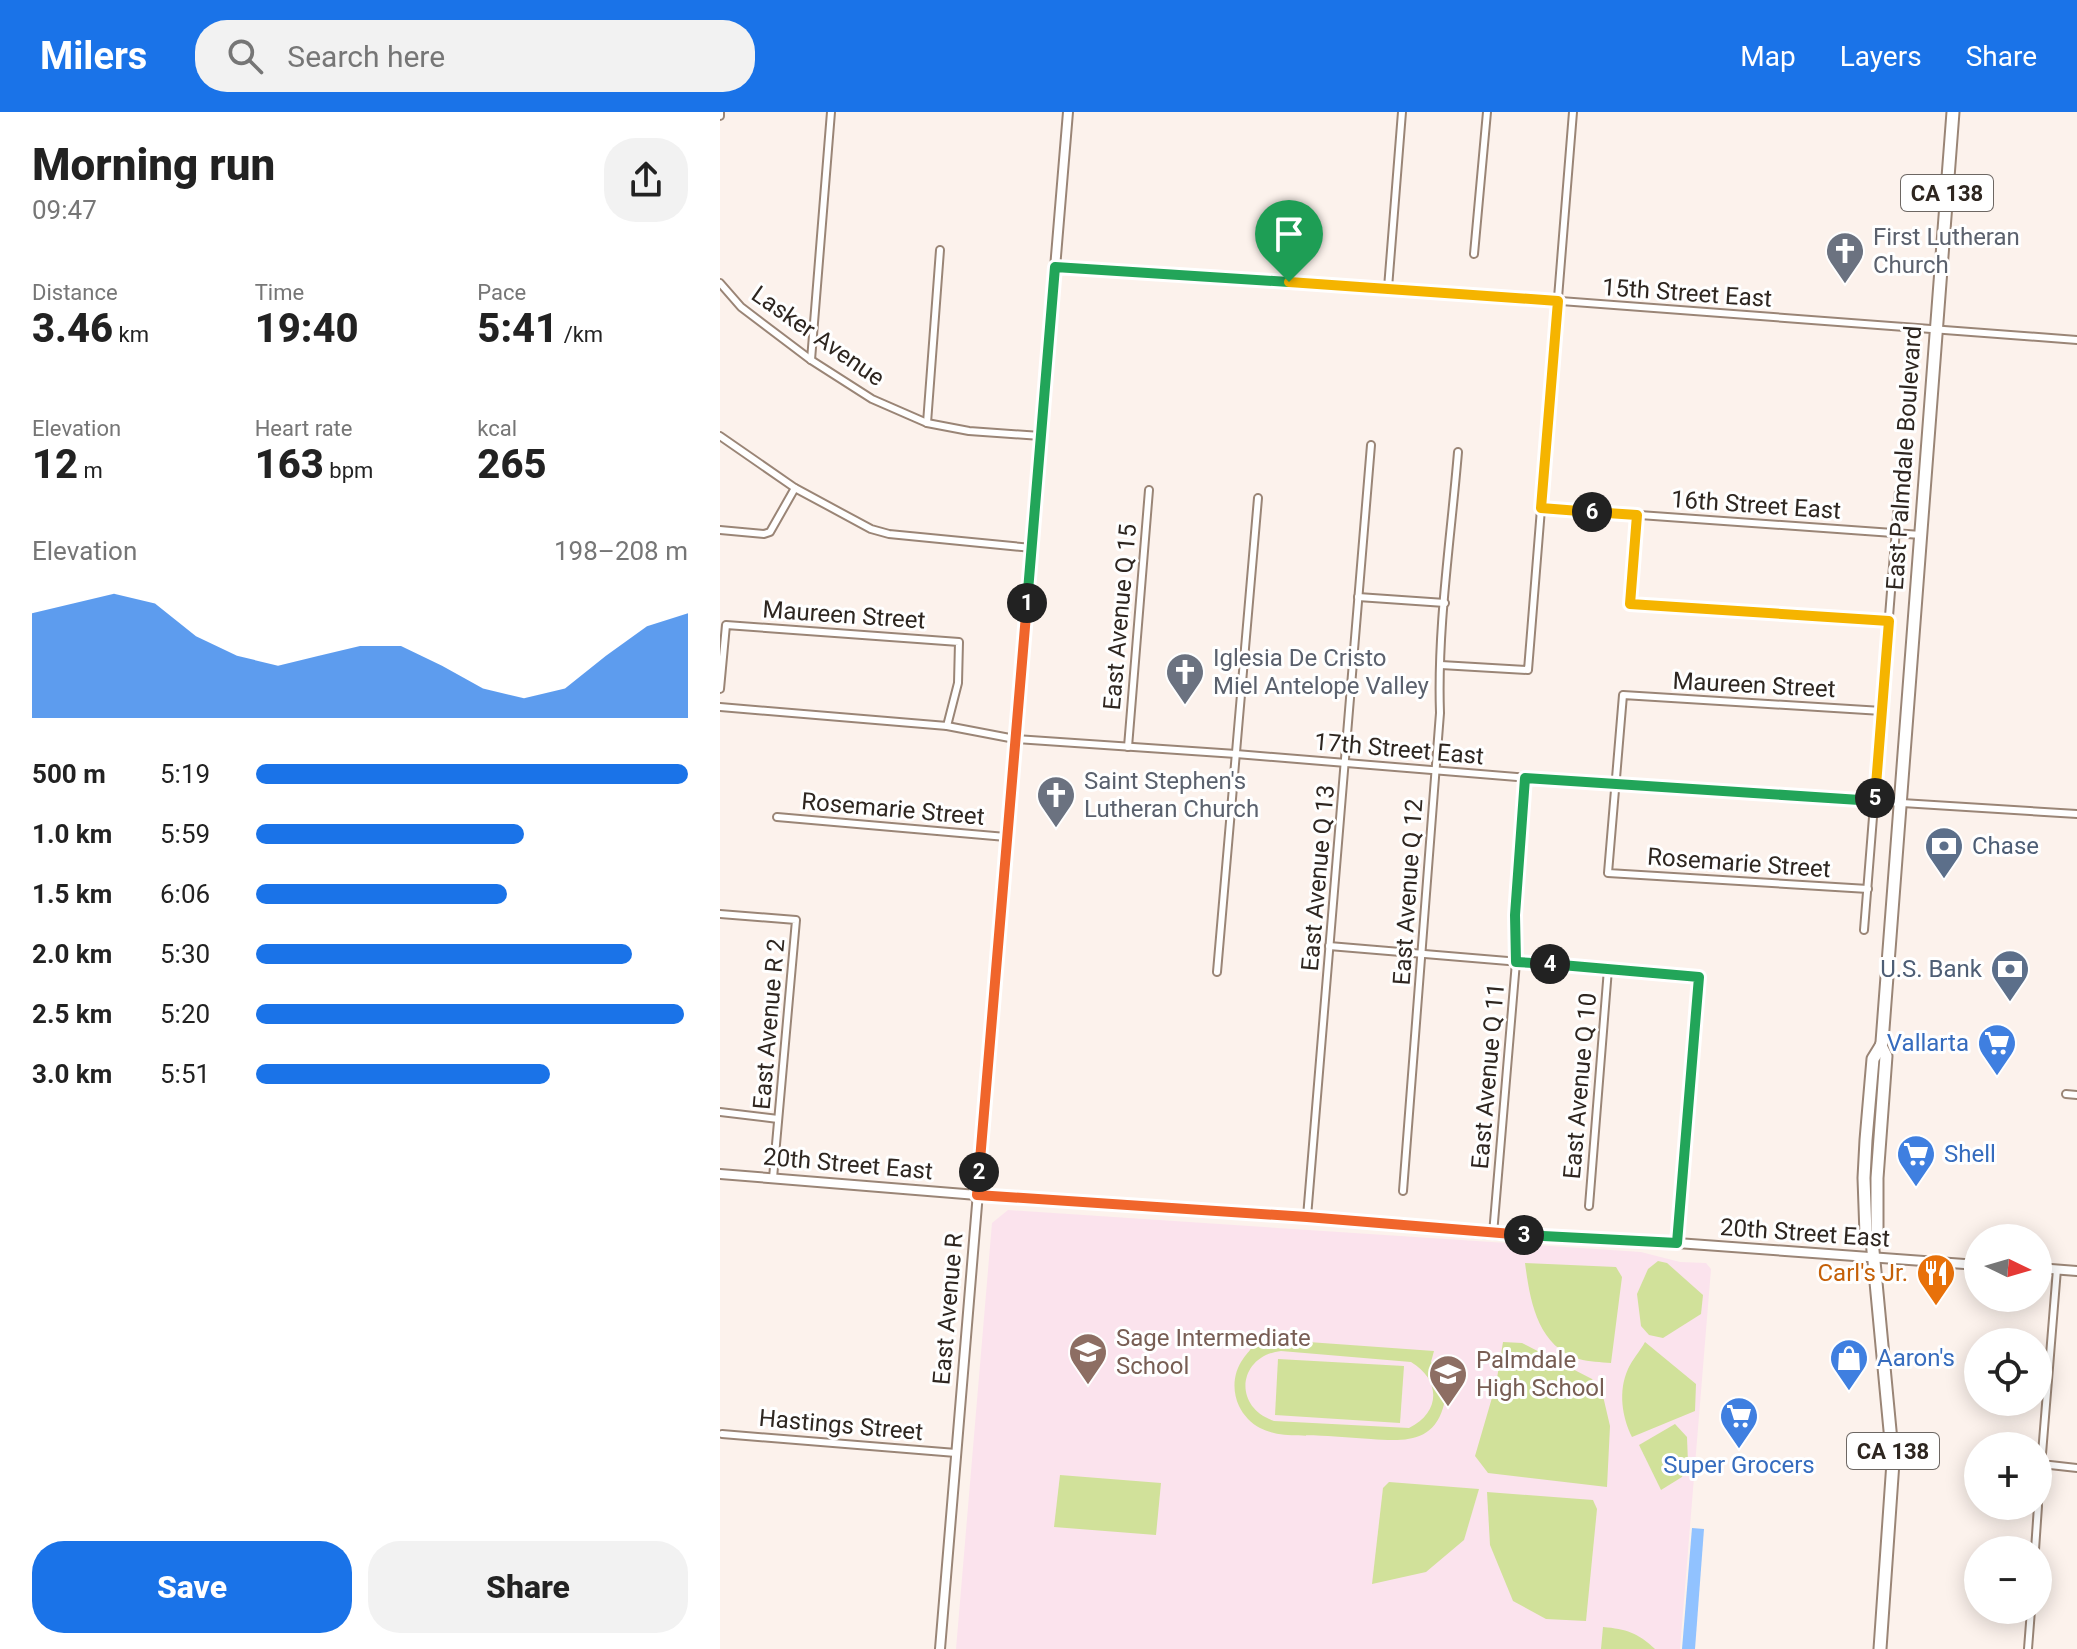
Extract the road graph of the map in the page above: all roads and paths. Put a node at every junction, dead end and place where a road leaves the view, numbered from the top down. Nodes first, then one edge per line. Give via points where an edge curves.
1 (831, 112) edge
2 (1068, 112) edge
3 (1402, 112) edge
4 (1487, 112) edge
5 (1573, 112) edge
6 (1953, 112) edge
7 (940, 250) dead end
8 (1474, 254) dead end
9 (1055, 267) junction
10 (720, 283) edge
11 (1388, 288) junction
12 (1558, 301) junction
13 (1936, 329) junction
14 (2077, 340) edge
15 (811, 360) junction
16 (927, 423) junction
17 (720, 436) edge
18 (1041, 436) junction
19 (1371, 445) dead end
20 (1458, 452) dead end
21 (795, 488) junction
22 (1149, 490) dead end
23 (1899, 491) dead end
24 (1258, 498) dead end
25 (1541, 508) junction
26 (1637, 515) junction
27 (720, 530) edge
28 (1896, 533) junction
29 (1921, 535) junction
30 (1032, 548) junction
31 (1358, 597) junction
32 (1445, 603) junction
33 (1889, 621) junction
34 (1441, 665) junction
35 (720, 689) edge
36 (720, 707) edge
37 (1882, 711) junction
38 (947, 726) junction
39 (1015, 739) junction
40 (1128, 747) junction
41 (1236, 754) junction
42 (1346, 763) junction
43 (1435, 769) junction
44 (1525, 778) junction
45 (1615, 785) junction
46 (1875, 801) junction
47 (1899, 802) junction
48 (2077, 814) edge
49 (777, 817) dead end
50 (1006, 837) junction
51 (1868, 889) junction
52 (720, 914) edge
53 (1864, 930) dead end
54 (1329, 946) junction
55 (1422, 954) junction
56 (1516, 962) junction
57 (1608, 969) junction
58 (1217, 972) dead end
59 (1881, 1046) junction
60 (1871, 1082) junction
61 (2066, 1094) dead end
62 (2077, 1095) edge
63 (720, 1112) edge
64 (778, 1119) junction
65 (1879, 1141) junction
66 (720, 1174) edge
67 (773, 1178) junction
68 (1403, 1191) dead end
69 (977, 1195) junction
70 (1589, 1206) dead end
71 (1307, 1217) junction
72 (1493, 1234) junction
73 (1872, 1240) junction
74 (1677, 1243) junction
75 (1872, 1258) junction
76 (1964, 1264) edge
77 (2052, 1269) edge
78 (2057, 1269) junction
79 (2077, 1271) edge
80 (2044, 1432) edge
81 (722, 1434) dead end
82 (956, 1453) junction
83 (2052, 1465) edge
84 (2077, 1468) edge
85 (2030, 1624) edge
86 (940, 1649) edge
87 (1880, 1649) edge
88 (2028, 1649) edge

1 - 15 street
2 - 9 main road, East Avenue R
3 - 11 street
4 - 8 street
5 - 12 street
6 - 13 highway, East Palmdale Boulevard / CA 138
7 - 16 street
9 - 11 street, 15th Street East
9 - 18 main road, East Avenue R
10 - 15 street, Lasker Avenue via 741,307
11 - 12 street, 15th Street East
12 - 13 street, 15th Street East
12 - 25 street
13 - 14 street, 15th Street East
13 - 29 highway, East Palmdale Boulevard / CA 138
15 - 16 street, Lasker Avenue via 872,399
16 - 18 street, Lasker Avenue
17 - 21 street
18 - 30 main road, East Avenue R
19 - 31 street, East Avenue Q 13
20 - 32 street, East Avenue Q 12
21 - 27 street via 770,532
21 - 30 street via 889,534
22 - 40 street, East Avenue Q 15
23 - 28 street, East Palmdale Boulevard
24 - 41 street
25 - 26 street, 16th Street East
25 - 34 street via 1528,670
26 - 28 street, 16th Street East
26 - 33 street via 1630,604
28 - 29 street, 16th Street East
28 - 33 street, East Palmdale Boulevard
29 - 47 highway, East Palmdale Boulevard / CA 138
30 - 39 main road, East Avenue R
31 - 32 street
31 - 42 street, East Avenue Q 13
32 - 34 street, East Avenue Q 12
33 - 37 street, East Palmdale Boulevard
34 - 43 street, East Avenue Q 12
35 - 38 street, Maureen Street via 726,625 959,642 958,683
36 - 38 street, 17th Street East
37 - 45 street, Maureen Street via 1623,695
37 - 46 street, East Palmdale Boulevard
38 - 39 street, 17th Street East
39 - 40 street, 17th Street East
39 - 50 main road, East Avenue R
40 - 41 street, 17th Street East
41 - 42 street, 17th Street East
41 - 58 street
42 - 43 street, 17th Street East
42 - 54 street, East Avenue Q 13
43 - 44 street, 17th Street East
43 - 55 street, East Avenue Q 12
44 - 45 street, 17th Street East
44 - 56 street, East Avenue Q 11
45 - 46 street, 17th Street East
45 - 51 street, Rosemarie Street via 1608,873
46 - 47 street, 17th Street East
46 - 51 street, East Palmdale Boulevard
47 - 48 street, 17th Street East
47 - 59 highway, East Palmdale Boulevard / CA 138
49 - 50 street, Rosemarie Street
50 - 69 main road, East Avenue R
51 - 53 street, East Palmdale Boulevard
52 - 64 street, East Avenue R 2 via 796,920
54 - 55 street
54 - 71 street, East Avenue Q 13
55 - 56 street
55 - 68 street, East Avenue Q 12
56 - 57 street
56 - 72 street, East Avenue Q 11
57 - 70 street, East Avenue Q 10
57 - 74 street via 1699,977
59 - 60 highway, East Palmdale Boulevard / CA 138 via 1873,1059
59 - 65 highway, East Palmdale Boulevard / CA 138 via 1886,1056
60 - 65 highway
60 - 73 highway, East Palmdale Boulevard / CA 138 via 1864,1178 1866,1235
61 - 62 street
63 - 64 street
64 - 67 street, East Avenue R 2
65 - 73 highway, East Palmdale Boulevard / CA 138 via 1877,1235
66 - 67 main road, 20th Street East
67 - 69 main road, 20th Street East
69 - 71 main road, 20th Street East
69 - 82 main road, East Avenue R
71 - 72 main road, 20th Street East
72 - 74 main road, 20th Street East
73 - 75 highway, East Palmdale Boulevard / CA 138
74 - 75 main road, 20th Street East
75 - 76 main road, 20th Street East
75 - 87 highway, East Palmdale Boulevard / CA 138 via 1894,1480
77 - 78 main road
78 - 79 main road
78 - 80 street
81 - 82 street, Hastings Street
82 - 86 main road, East Avenue R
83 - 84 street
85 - 88 street

